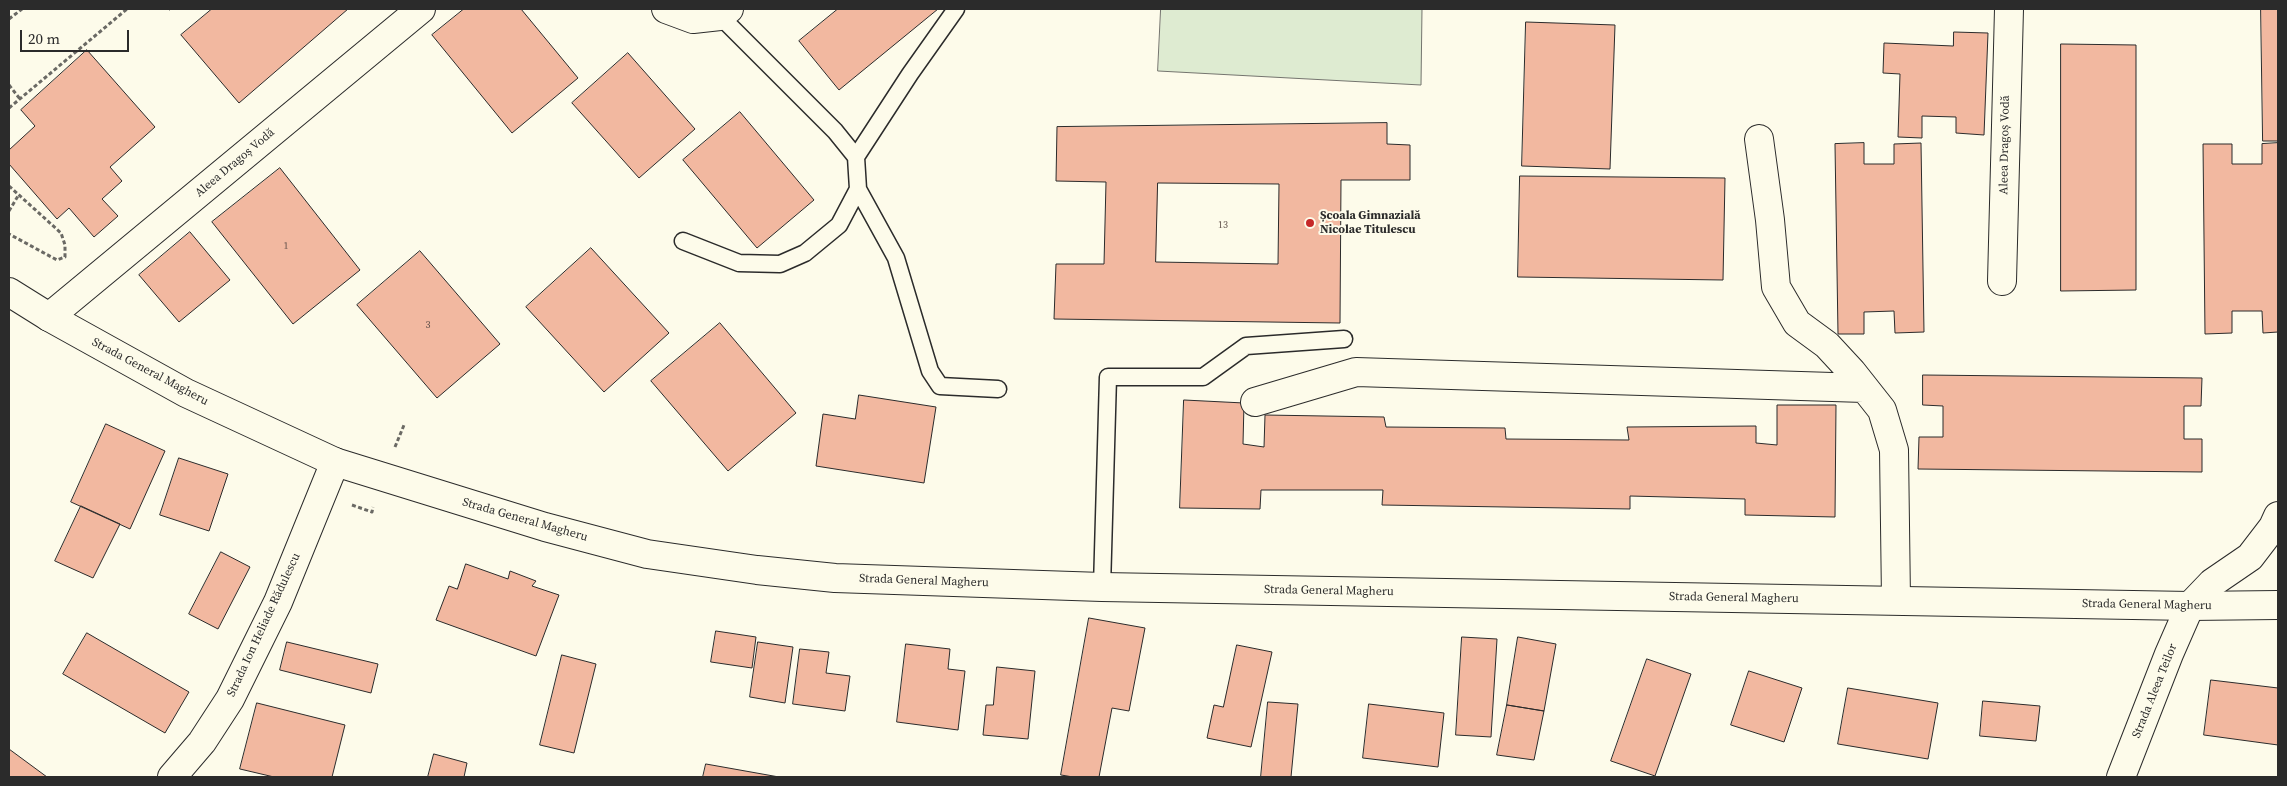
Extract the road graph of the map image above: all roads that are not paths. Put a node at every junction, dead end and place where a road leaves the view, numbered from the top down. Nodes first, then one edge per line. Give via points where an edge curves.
1 (421, 9) edge
2 (666, 9) edge
3 (956, 9) edge
4 (2009, 9) edge
5 (725, 13) edge
6 (1759, 139) dead end
7 (856, 158) junction
8 (858, 189) junction
9 (683, 241) dead end
10 (2002, 281) dead end
11 (9, 292) edge
12 (48, 317) junction
13 (1344, 339) dead end
14 (1864, 388) junction
15 (998, 389) dead end
16 (1255, 402) dead end
17 (336, 462) junction
18 (2278, 516) edge
19 (1102, 587) junction
20 (1896, 600) junction
21 (2278, 605) edge
22 (2190, 606) junction
23 (172, 777) edge
24 (2121, 777) edge

1 - 12 street, Aleea Dragoș Vodă
2 - 5 street via 693,19
3 - 7 lane
4 - 10 street, Aleea Dragoș Vodă
5 - 7 lane via 835,131
6 - 14 street via 1776,287 1797,323 1827,345
7 - 8 lane
8 - 9 lane via 839,225 805,253 780,264 739,263
8 - 15 lane via 896,258 930,372 940,386
11 - 12 street, Strada General Magheru
12 - 17 street, Strada General Magheru via 186,393
13 - 19 lane via 1246,346 1203,377 1108,377
14 - 16 street via 1356,372
14 - 20 street via 1882,410 1894,450
17 - 19 street, Strada General Magheru via 545,527 647,554 835,578
17 - 23 street, Strada Ion Heliade Rădulescu via 278,602 230,699 202,742
18 - 22 street, Strada Aleea Teilor via 2250,557 2212,583
19 - 20 street, Strada General Magheru
20 - 22 street, Strada General Magheru
21 - 22 street, Strada General Magheru
22 - 24 street, Strada Aleea Teilor

